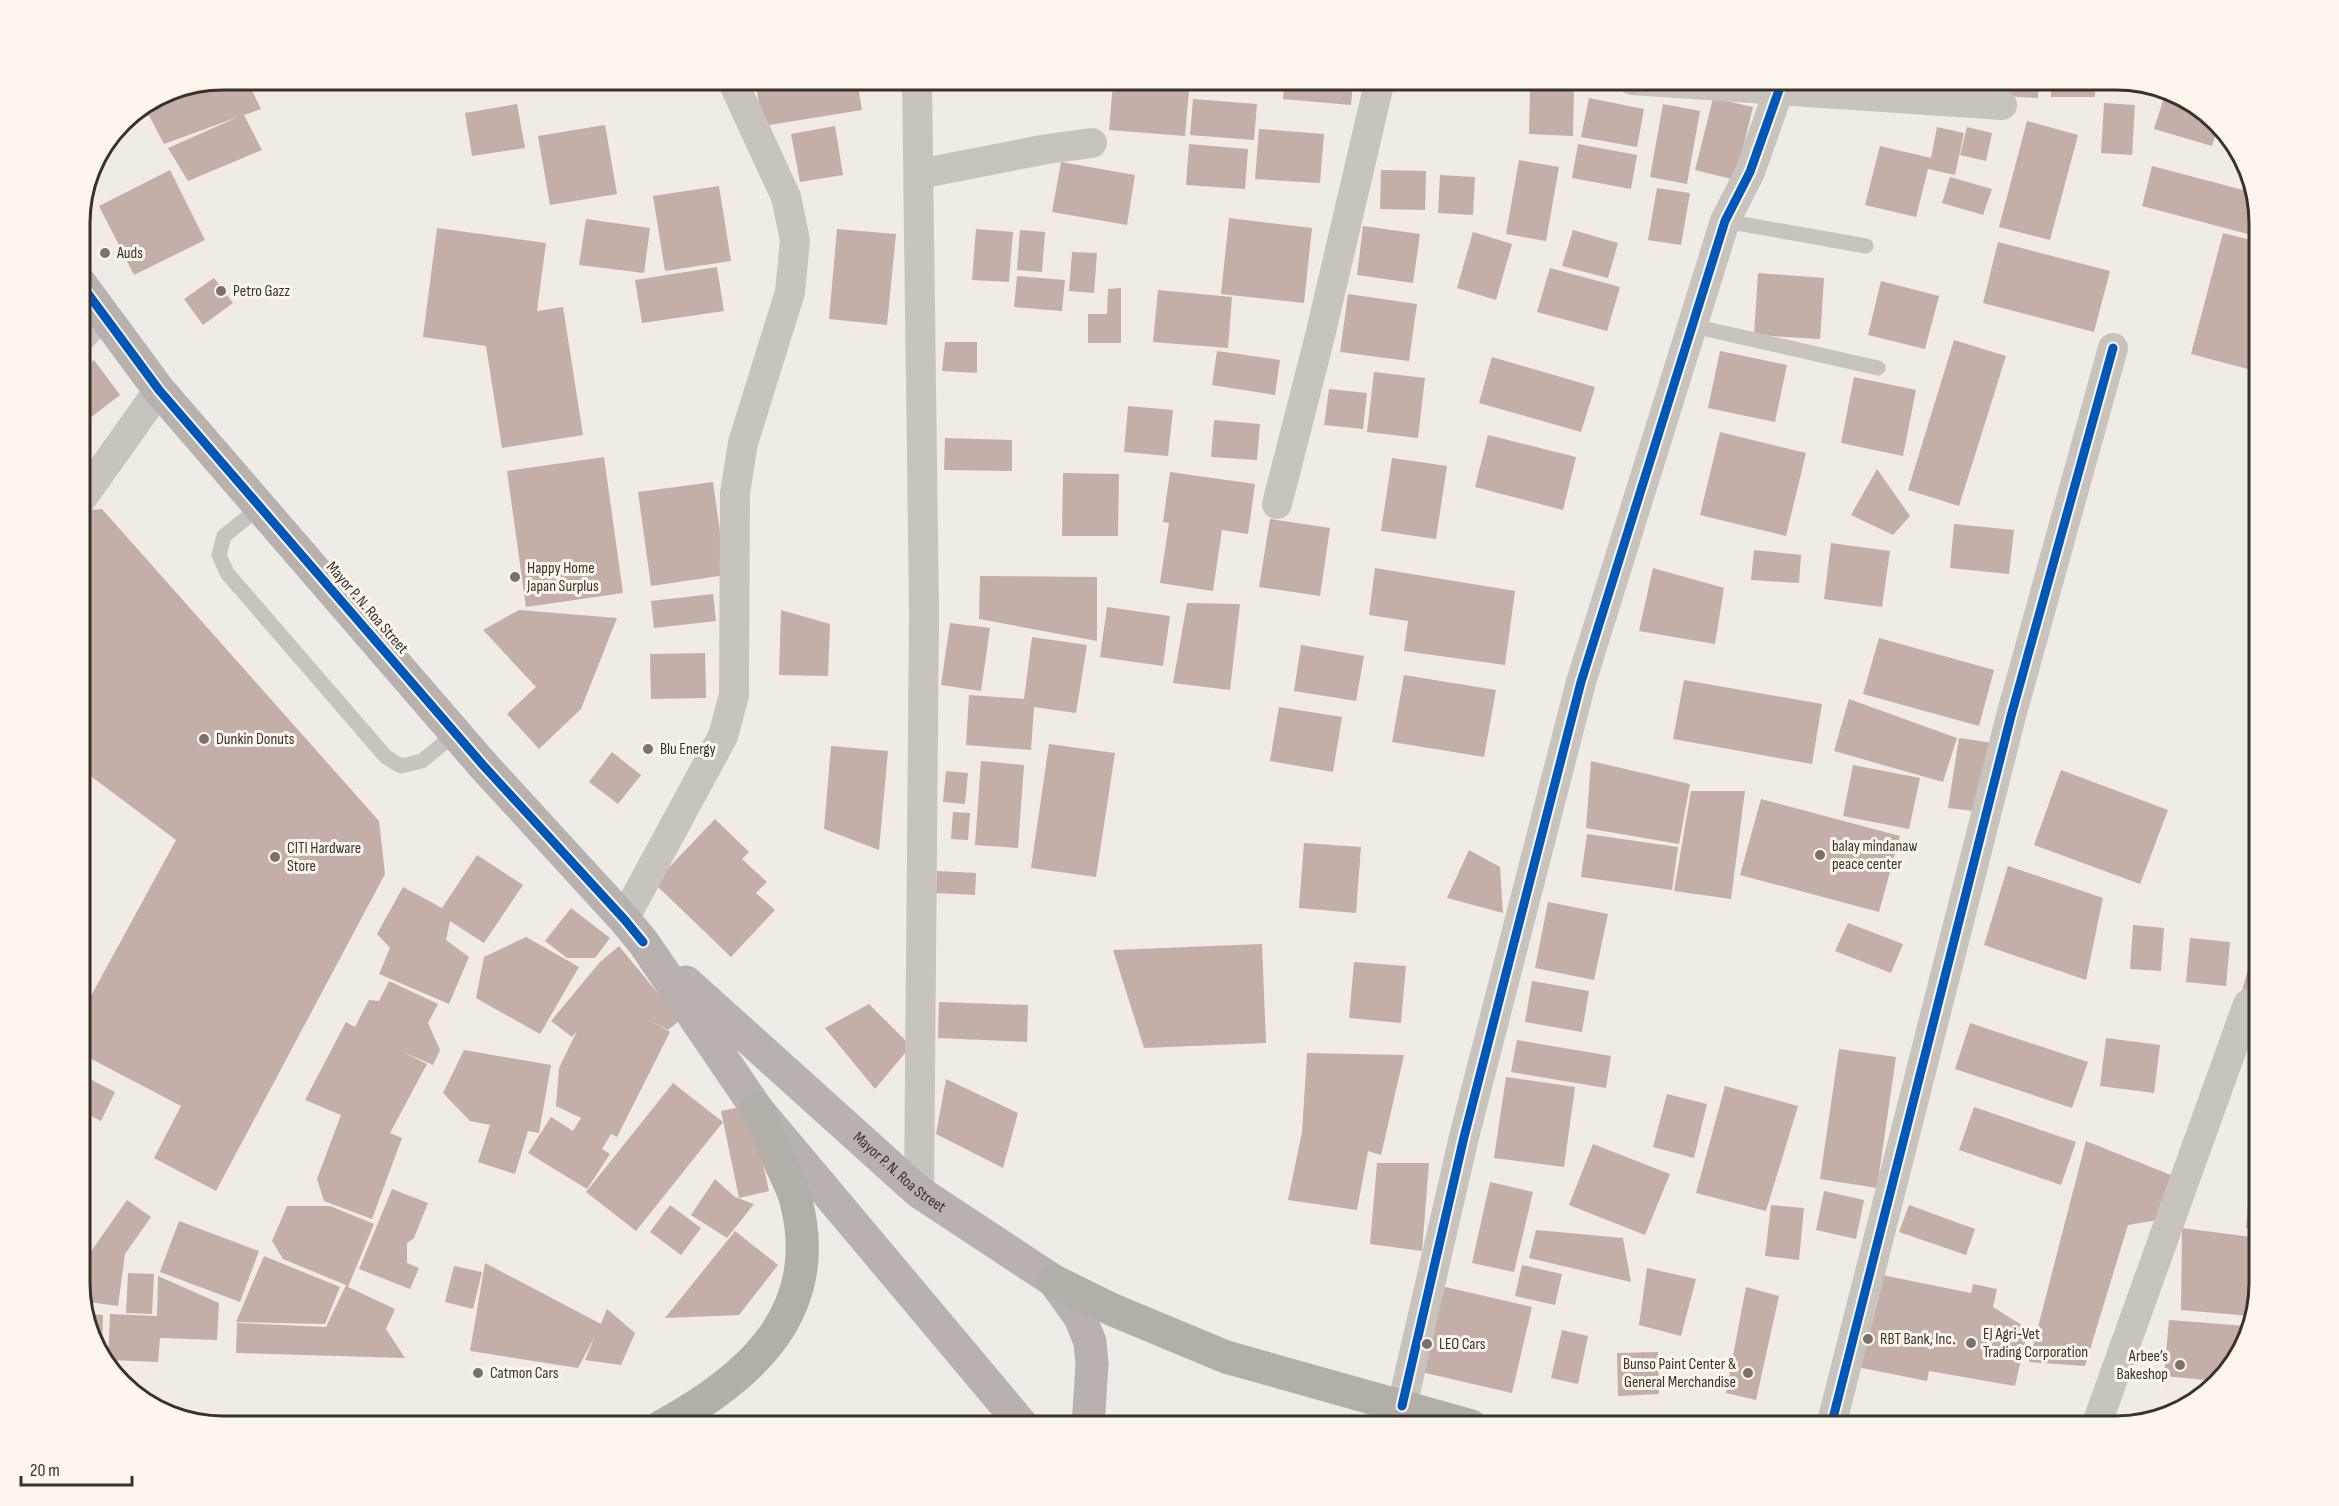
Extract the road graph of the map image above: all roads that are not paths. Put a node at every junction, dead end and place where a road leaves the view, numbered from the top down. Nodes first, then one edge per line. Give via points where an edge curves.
1 (737, 90) edge
2 (917, 90) edge
3 (1378, 90) edge
4 (1779, 90) joint
5 (2002, 105) dead end
6 (1092, 143) dead end
7 (919, 174) junction
8 (1725, 221) junction
9 (1866, 246) dead end
10 (90, 297) edge
11 (107, 321) junction
12 (1693, 326) junction
13 (90, 339) edge
14 (2113, 348) dead end
15 (1878, 368) dead end
16 (159, 390) junction
17 (90, 487) edge
18 (1277, 504) dead end
19 (260, 507) junction
20 (456, 733) junction
21 (633, 930) junction
22 (2248, 1004) dead end
23 (757, 1108) junction
24 (919, 1192) junction
25 (1054, 1281) junction
26 (1402, 1406) junction
27 (680, 1416) edge
28 (1015, 1416) edge
29 (1089, 1416) edge
30 (1436, 1416) edge
31 (1835, 1416) edge
32 (2100, 1416) edge

1 - 21 street via 786,197 795,240 790,292 743,442 735,493 734,695 723,736
2 - 7 street
3 - 18 street
4 - 5 street
4 - 8 street via 1750,172
6 - 7 street
7 - 24 street via 924,613
8 - 9 lane
8 - 12 street
10 - 11 main road, Mayor P. N. Roa Street
11 - 13 lane
11 - 16 main road, Mayor P. N. Roa Street
12 - 15 lane
12 - 26 street via 1581,682 1464,1137
14 - 31 street via 2008,727
16 - 17 street
16 - 19 main road, Mayor P. N. Roa Street
19 - 20 main road, Mayor P. N. Roa Street
19 - 20 lane via 224,536 219,555 227,573 287,643 386,757 401,766 422,761
20 - 21 main road, Mayor P. N. Roa Street
21 - 23 main road, Mayor P. N. Roa Street
21 - 24 main road, Mayor P. N. Roa Street
22 - 32 street
23 - 27 highway via 797,1203 802,1263 792,1304 753,1363
23 - 28 main road, Mayor P. N. Roa Street
24 - 25 main road, Mayor P. N. Roa Street
25 - 26 highway via 1226,1357
25 - 29 main road, Mayor P. N. Roa Street via 1080,1317 1090,1342
26 - 30 highway

